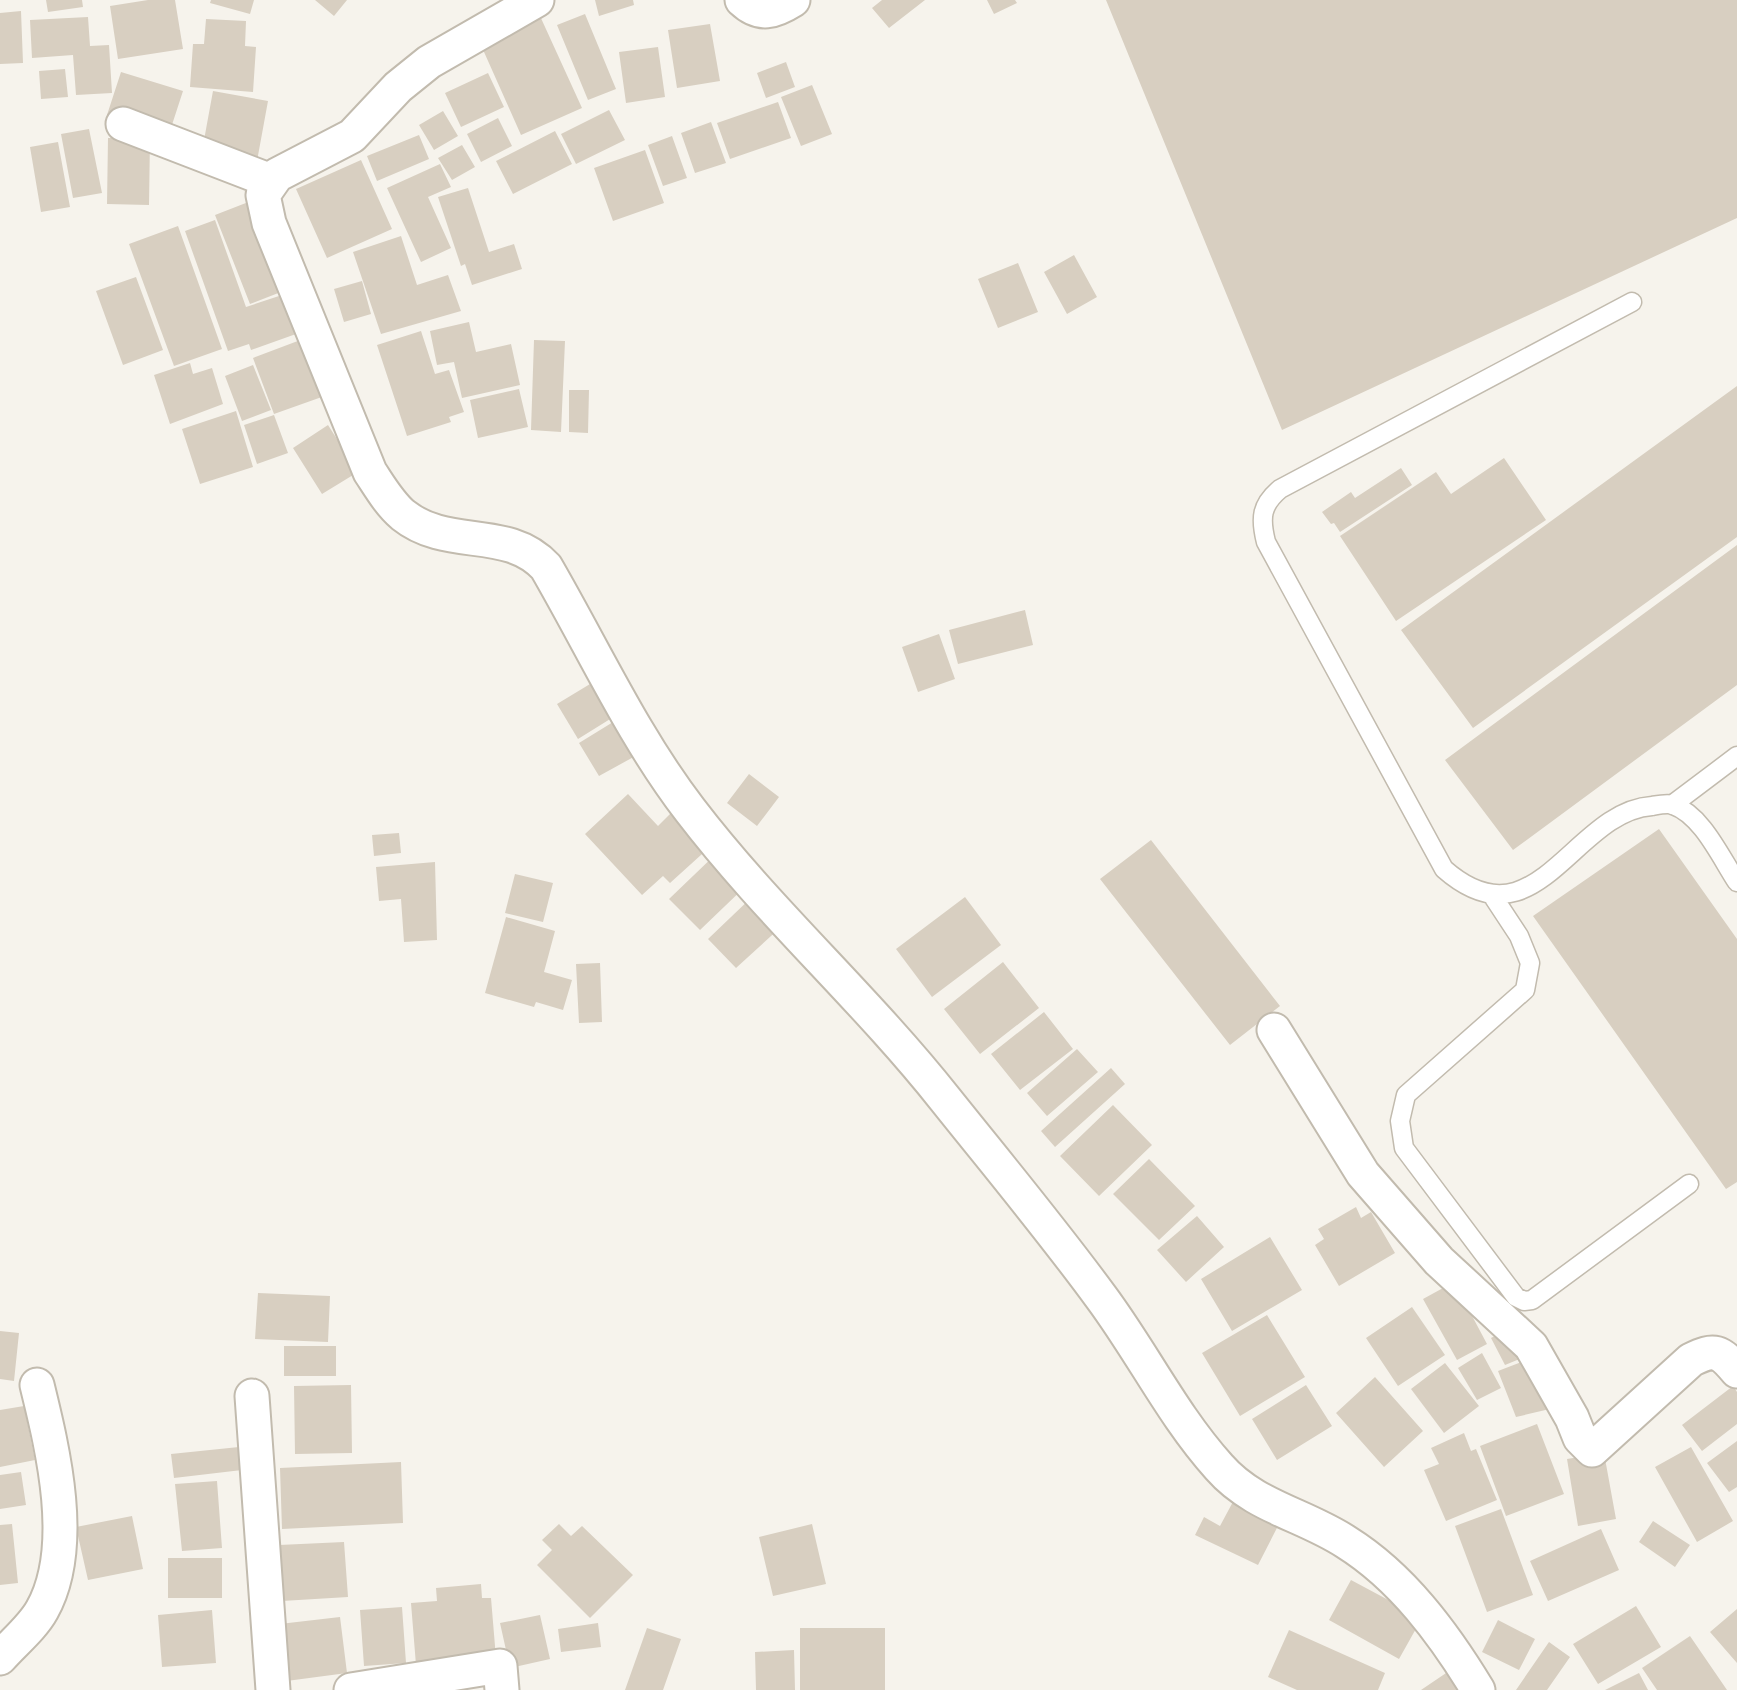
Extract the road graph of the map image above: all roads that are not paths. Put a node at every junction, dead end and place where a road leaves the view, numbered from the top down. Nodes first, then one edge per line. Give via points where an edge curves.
1 (537, 0) edge
2 (742, 0) edge
3 (793, 0) edge
4 (123, 124) dead end
5 (271, 181) junction
6 (1632, 302) dead end
7 (1737, 756) edge
8 (1672, 805) junction
9 (1737, 882) edge
10 (1492, 895) junction
11 (1273, 1030) dead end
12 (1689, 1184) dead end
13 (1737, 1371) edge
14 (37, 1385) dead end
15 (252, 1396) dead end
16 (0, 1658) edge
17 (272, 1690) edge
18 (351, 1690) edge
19 (502, 1690) edge
20 (1478, 1690) edge

1 - 5 street via 429,62 352,136
2 - 3 street via 759,12 775,11
4 - 5 street
5 - 20 street via 263,195 269,223 370,472 390,502 415,523 435,532 506,542 534,554 687,807 945,1098 1103,1299 1203,1448 1240,1489 1346,1542 1385,1570 1447,1643
6 - 10 lane via 1280,489 1262,513 1266,542 1444,869 1464,886
7 - 8 lane
8 - 9 lane via 1694,819
8 - 10 lane via 1632,807 1523,891
10 - 12 lane via 1519,936 1530,963 1525,990 1406,1095 1400,1121 1404,1148 1516,1297 1524,1301 1532,1300
11 - 13 street via 1363,1174 1439,1261 1531,1346 1580,1438 1592,1450 1691,1360 1707,1352 1718,1353
14 - 16 street via 52,1448 57,1564 41,1612
15 - 17 street
18 - 19 street via 500,1666

